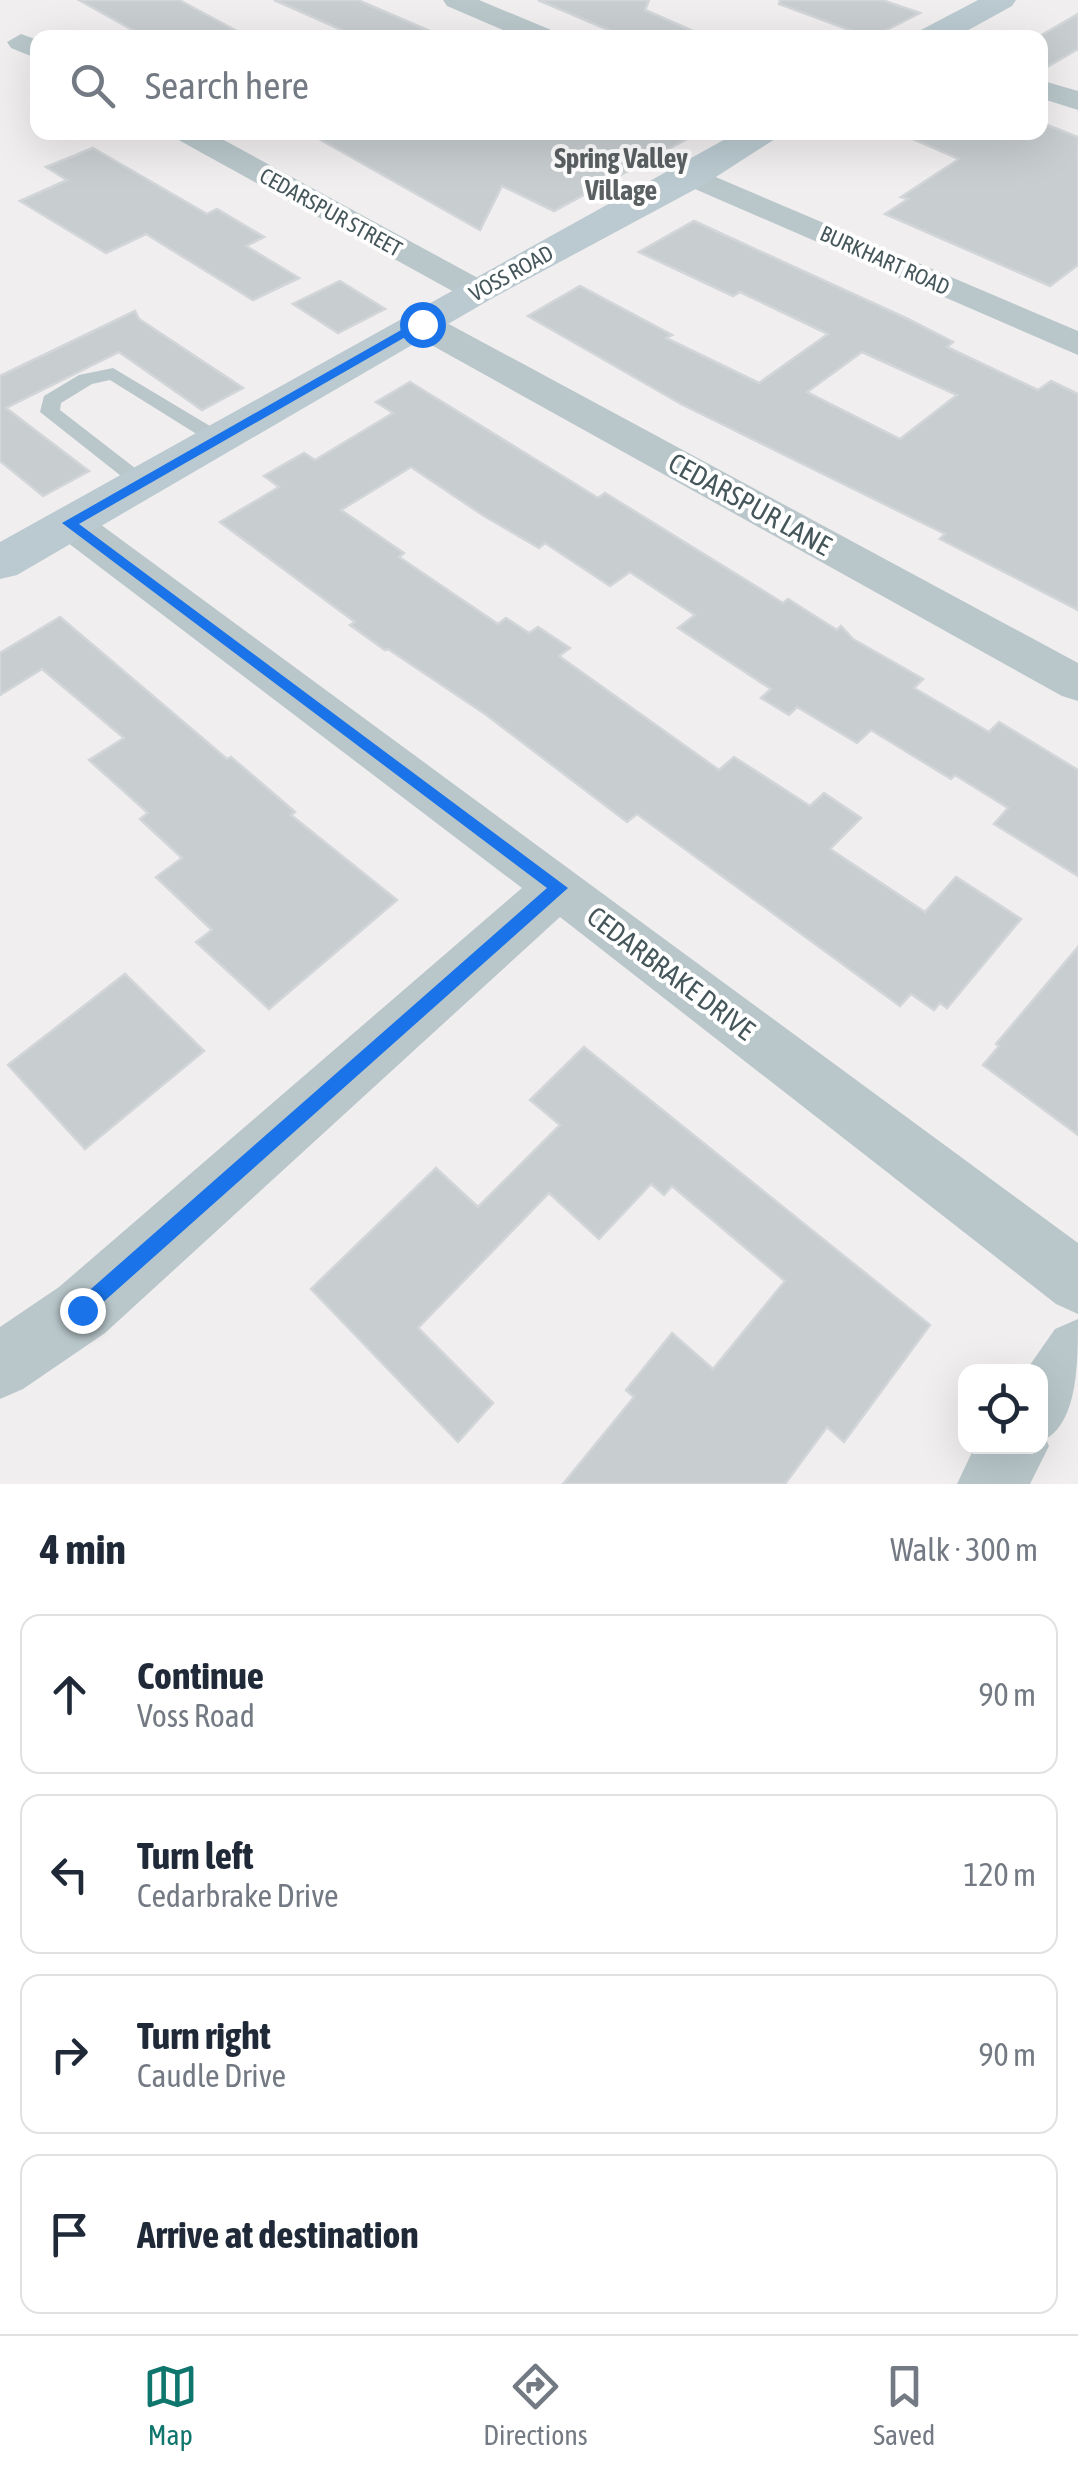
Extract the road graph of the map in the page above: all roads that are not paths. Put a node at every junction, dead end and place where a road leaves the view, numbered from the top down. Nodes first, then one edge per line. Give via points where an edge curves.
1 (456, 0) edge
2 (990, 2) edge
3 (527, 30) edge
4 (943, 30) edge
5 (1048, 91) edge
6 (1078, 101) edge
7 (201, 140) edge
8 (749, 140) edge
9 (692, 176) junction
10 (476, 291) junction
11 (422, 324) junction
12 (1078, 344) edge
13 (218, 439) junction
14 (142, 482) junction
15 (70, 523) junction
16 (0, 562) edge
17 (1078, 684) edge
18 (559, 888) junction
19 (1078, 1282) edge
20 (1078, 1352) edge
21 (0, 1366) edge
22 (1048, 1396) edge
23 (1010, 1454) edge
24 (990, 1484) edge

1 - 3 street
2 - 4 street
5 - 6 street
7 - 10 street, CEDARSPUR STREET
8 - 9 street, VOSS ROAD
9 - 10 street, VOSS ROAD
9 - 12 street, BURKHART ROAD
10 - 11 street, VOSS ROAD
11 - 13 street, VOSS ROAD
11 - 17 street, CEDARSPUR LANE
13 - 14 street, VOSS ROAD
13 - 14 lane via 113,374 86,379 51,400 50,412
14 - 15 street, VOSS ROAD
15 - 16 street, VOSS ROAD
15 - 18 street, CEDARBRAKE DRIVE
18 - 19 street, CEDARBRAKE DRIVE
18 - 21 street via 82,1310
20 - 22 street
23 - 24 street

